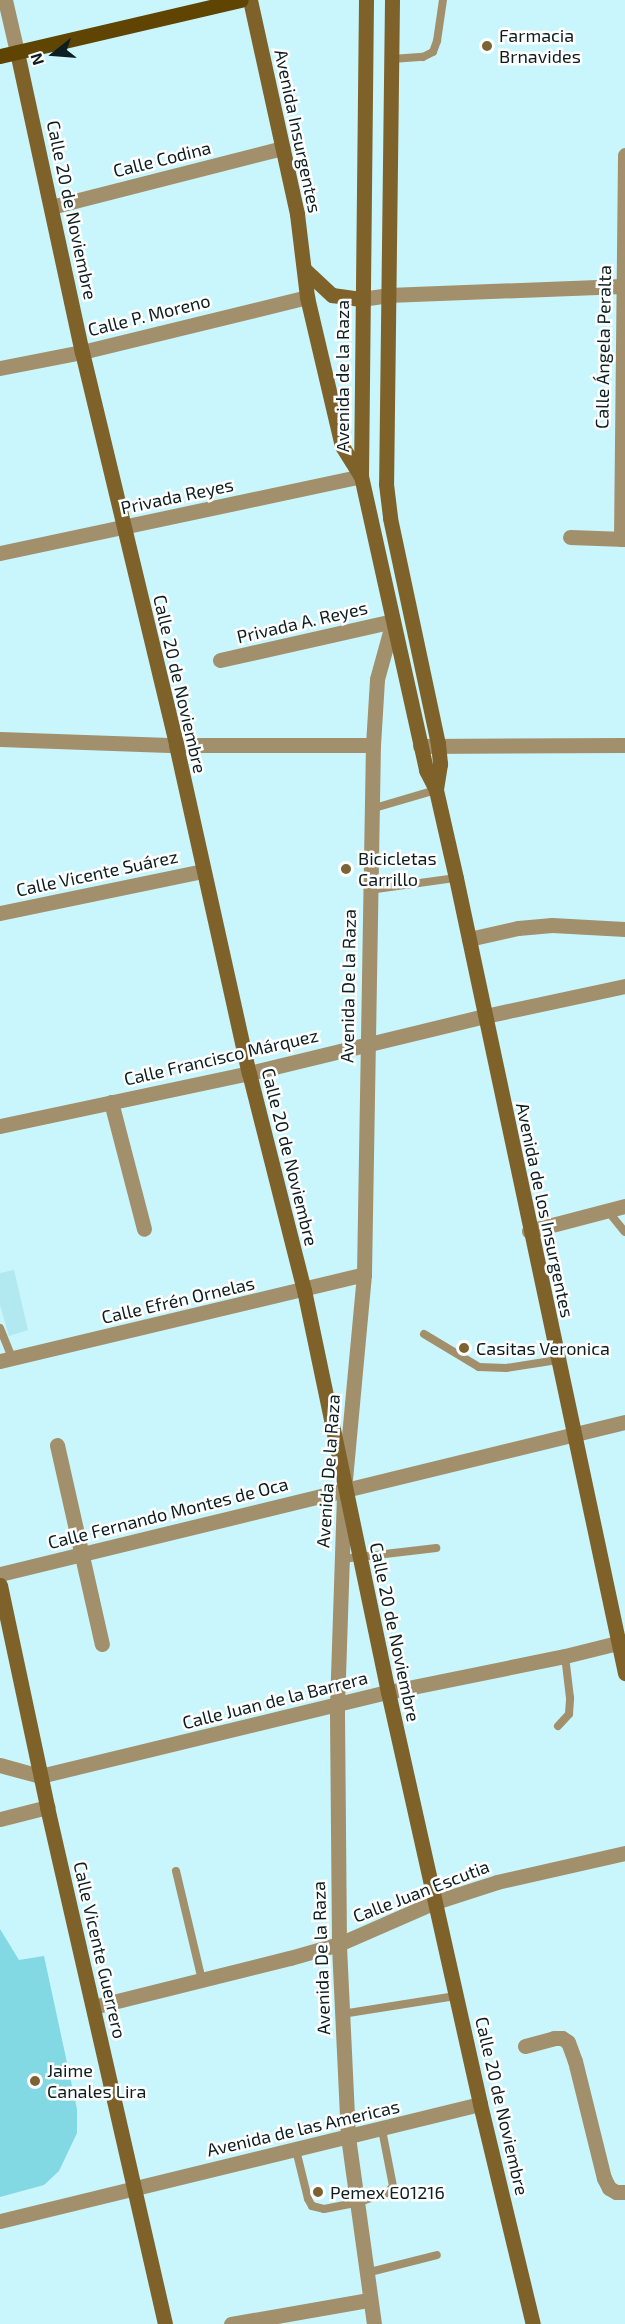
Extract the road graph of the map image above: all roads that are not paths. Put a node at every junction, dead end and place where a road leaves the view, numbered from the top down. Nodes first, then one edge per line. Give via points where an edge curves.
1 (5, 0) edge
2 (241, 0) edge
3 (250, 0) edge
4 (366, 0) edge
5 (392, 0) edge
6 (443, 0) edge
7 (17, 52) junction
8 (0, 56) edge
9 (392, 59) junction
10 (283, 148) junction
11 (625, 155) edge
12 (51, 207) junction
13 (305, 270) junction
14 (623, 286) junction
15 (388, 295) junction
16 (307, 297) junction
17 (361, 299) junction
18 (82, 352) junction
19 (0, 368) edge
20 (361, 476) junction
21 (123, 527) junction
22 (570, 537) dead end
23 (623, 539) edge
24 (0, 553) edge
25 (393, 621) junction
26 (220, 660) dead end
27 (0, 739) edge
28 (438, 744) junction
29 (176, 745) junction
30 (373, 745) junction
31 (625, 745) edge
32 (420, 746) junction
33 (436, 790) junction
34 (371, 808) junction
35 (203, 871) junction
36 (456, 878) junction
37 (369, 890) junction
38 (0, 913) edge
39 (625, 929) edge
40 (469, 939) junction
41 (625, 986) edge
42 (485, 1016) junction
43 (366, 1044) junction
44 (249, 1073) junction
45 (111, 1102) junction
46 (0, 1126) edge
47 (625, 1206) edge
48 (607, 1210) junction
49 (144, 1229) dead end
50 (529, 1230) junction
51 (625, 1232) edge
52 (364, 1274) junction
53 (304, 1290) junction
54 (0, 1328) edge
55 (424, 1334) dead end
56 (6, 1360) edge
57 (557, 1360) junction
58 (625, 1422) edge
59 (574, 1433) junction
60 (57, 1445) dead end
61 (344, 1490) junction
62 (436, 1548) dead end
63 (81, 1553) junction
64 (342, 1559) junction
65 (359, 1559) junction
66 (0, 1574) edge
67 (0, 1585) edge
68 (622, 1642) edge
69 (102, 1644) dead end
70 (565, 1656) junction
71 (625, 1673) edge
72 (388, 1692) junction
73 (337, 1706) junction
74 (558, 1726) dead end
75 (0, 1765) edge
76 (40, 1776) junction
77 (47, 1807) junction
78 (0, 1819) edge
79 (625, 1853) edge
80 (176, 1871) dead end
81 (435, 1902) junction
82 (339, 1944) junction
83 (202, 1980) junction
84 (457, 1996) junction
85 (93, 2007) junction
86 (342, 2014) junction
87 (525, 2046) dead end
88 (480, 2104) junction
89 (382, 2130) junction
90 (348, 2137) junction
91 (296, 2150) junction
92 (135, 2188) junction
93 (625, 2192) edge
94 (356, 2203) junction
95 (0, 2221) edge
96 (437, 2255) dead end
97 (366, 2273) junction
98 (369, 2300) junction
99 (165, 2324) edge
100 (231, 2324) edge
101 (374, 2324) edge
102 (533, 2324) edge

1 - 7 street, Calle 20 de Noviembre
2 - 7 main road
3 - 10 main road, Avenida Insurgentes
4 - 17 main road, Avenida de la Raza
5 - 9 main road
6 - 9 lane via 432,52 423,57
7 - 8 main road
7 - 12 main road, Calle 20 de Noviembre
9 - 15 main road
10 - 12 street, Calle Codina
10 - 13 main road, Avenida Insurgentes
11 - 14 street, Calle Ángela Peralta
12 - 18 main road, Calle 20 de Noviembre
13 - 16 main road, Avenida Insurgentes
13 - 17 main road via 332,295
14 - 15 street
14 - 23 street, Calle Ángela Peralta
15 - 17 street
15 - 28 main road via 387,496
16 - 18 street, Calle P. Moreno
16 - 20 main road, Avenida Insurgentes via 342,446
17 - 20 main road, Avenida de la Raza
18 - 19 street, Calle P. Moreno
18 - 21 main road, Calle 20 de Noviembre
20 - 21 street, Privada Reyes
20 - 25 main road, Avenida de la Raza
21 - 24 street, Privada Reyes
21 - 29 main road, Calle 20 de Noviembre
22 - 23 street
25 - 26 street, Privada A. Reyes
25 - 30 street, Avenida De la Raza via 377,679
25 - 32 main road, Avenida de la Raza
27 - 29 street
28 - 31 street
28 - 32 street
28 - 33 main road, Avenida de los Insurgentes
29 - 30 street
29 - 35 main road, Calle 20 de Noviembre
30 - 34 street, Avenida De la Raza
32 - 33 main road, Avenida de los Insurgentes
33 - 34 lane
33 - 36 main road, Avenida de los Insurgentes
34 - 37 street, Avenida De la Raza
35 - 38 street, Calle Vicente Suárez
35 - 44 main road, Calle 20 de Noviembre
36 - 37 lane
36 - 40 main road, Avenida de los Insurgentes
37 - 43 street, Avenida De la Raza
39 - 40 street via 552,925
40 - 42 main road, Avenida de los Insurgentes
41 - 42 street, Calle Francisco Márquez
42 - 43 street, Calle Francisco Márquez
42 - 50 main road, Avenida de los Insurgentes
43 - 44 street, Calle Francisco Márquez
43 - 52 street, Avenida De la Raza
44 - 45 street, Calle Francisco Márquez
44 - 53 main road, Calle 20 de Noviembre
45 - 46 street, Calle Francisco Márquez
45 - 49 street
47 - 48 street
48 - 50 street
48 - 51 lane
50 - 57 main road, Avenida de los Insurgentes
52 - 53 street, Calle Efrén Ornelas
52 - 61 street, Avenida De la Raza
53 - 56 street, Calle Efrén Ornelas
53 - 61 main road, Calle 20 de Noviembre
54 - 56 lane
55 - 57 lane via 479,1367 506,1368
57 - 59 main road, Avenida de los Insurgentes
58 - 59 street, Calle Fernando Montes de Oca
59 - 61 street, Calle Fernando Montes de Oca
59 - 68 main road, Avenida de los Insurgentes
60 - 63 street
61 - 63 street, Calle Fernando Montes de Oca
61 - 64 street, Avenida De la Raza
61 - 65 main road, Calle 20 de Noviembre
62 - 65 lane
63 - 66 street, Calle Fernando Montes de Oca
63 - 69 street
64 - 65 lane
64 - 73 street, Avenida De la Raza
65 - 72 main road, Calle 20 de Noviembre
67 - 76 main road, Calle Vicente Guerrero
68 - 70 street, Calle Juan de la Barrera
68 - 71 main road, Avenida de los Insurgentes
70 - 72 street, Calle Juan de la Barrera
70 - 74 lane via 569,1714
72 - 73 street, Calle Juan de la Barrera
72 - 81 main road, Calle 20 de Noviembre
73 - 76 street, Calle Juan de la Barrera
73 - 82 street, Avenida De la Raza
75 - 76 street
76 - 77 main road, Calle Vicente Guerrero
77 - 78 street
77 - 85 main road, Calle Vicente Guerrero
79 - 81 street, Calle Juan Escutia via 497,1882
80 - 83 lane
81 - 82 street, Calle Juan Escutia
81 - 84 main road, Calle 20 de Noviembre
82 - 83 street, Calle Juan Escutia
82 - 86 street, Avenida De la Raza
83 - 85 street, Calle Juan Escutia
84 - 86 lane
84 - 88 main road, Calle 20 de Noviembre
85 - 92 main road, Calle Vicente Guerrero
86 - 90 street, Avenida De la Raza
87 - 93 street via 554,2038 568,2042 604,2178 609,2188
88 - 89 street, Avenida de las Americas
88 - 102 main road, Calle 20 de Noviembre
89 - 90 street, Avenida de las Americas
89 - 94 lane via 393,2186 387,2193
90 - 91 street, Avenida de las Americas
90 - 94 street, Avenida De la Raza
91 - 92 street, Avenida de las Americas
91 - 94 lane via 312,2206 324,2209
92 - 95 street, Avenida de las Americas
92 - 99 main road, Calle Vicente Guerrero
94 - 97 street, Avenida De la Raza
96 - 97 lane
97 - 98 street, Avenida De la Raza
98 - 100 street
98 - 101 street, Avenida De la Raza

